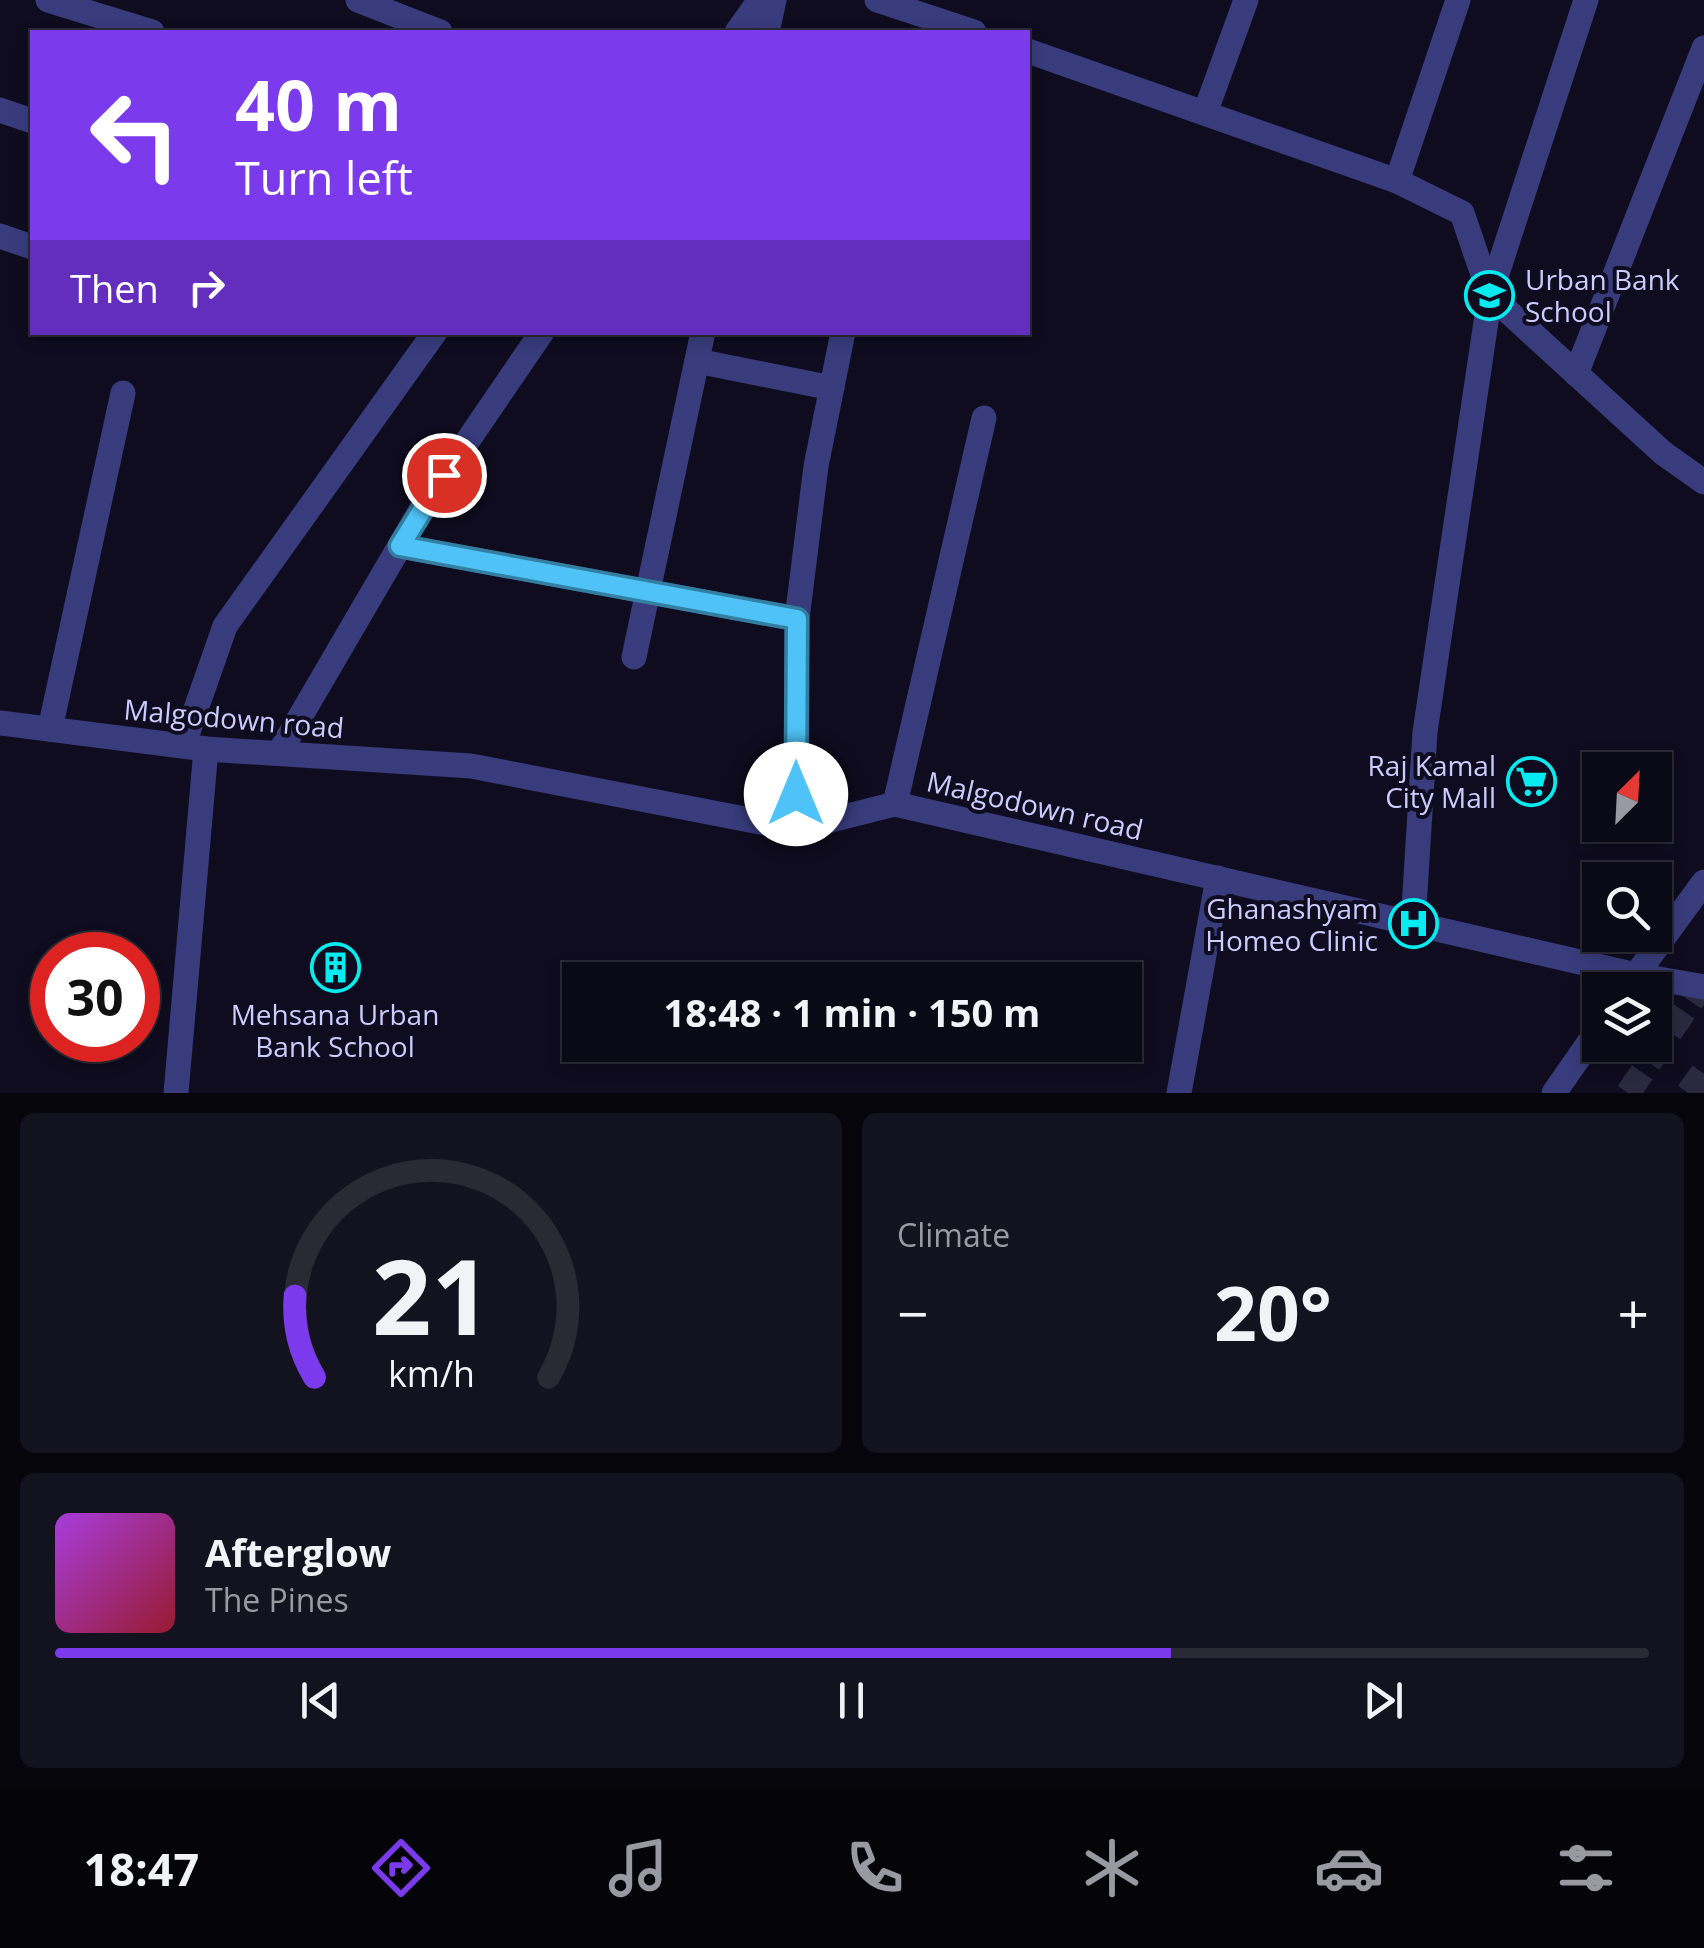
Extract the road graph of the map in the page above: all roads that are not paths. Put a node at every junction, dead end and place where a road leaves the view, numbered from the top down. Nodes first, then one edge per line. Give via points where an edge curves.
1 (48, 0) edge
2 (358, 0) edge
3 (760, 0) edge
4 (774, 0) edge
5 (877, 0) edge
6 (1246, 0) edge
7 (1458, 0) edge
8 (1586, 0) edge
9 (907, 14) edge
10 (146, 30) edge
11 (435, 30) edge
12 (738, 30) edge
13 (767, 30) edge
14 (967, 30) edge
15 (1704, 48) edge
16 (1030, 52) edge
17 (0, 110) edge
18 (1205, 112) junction
19 (30, 120) edge
20 (1397, 181) junction
21 (0, 236) edge
22 (30, 246) edge
23 (1490, 295) junction
24 (433, 335) edge
25 (540, 335) edge
26 (702, 335) edge
27 (842, 335) edge
28 (697, 360) junction
29 (1576, 374) junction
30 (832, 388) junction
31 (124, 393) dead end
32 (984, 418) dead end
33 (1704, 482) edge
34 (400, 546) junction
35 (648, 592) junction
36 (797, 619) junction
37 (634, 657) dead end
38 (0, 723) edge
39 (50, 729) junction
40 (194, 747) junction
41 (279, 754) junction
42 (895, 804) junction
43 (796, 828) junction
44 (1218, 878) junction
45 (1704, 882) edge
46 (1414, 924) junction
47 (1591, 972) edge
48 (1639, 972) edge
49 (1672, 985) edge
50 (1704, 986) edge
51 (1582, 1053) edge
52 (176, 1093) edge
53 (1179, 1093) edge
54 (1554, 1093) edge

1 - 10 street
2 - 11 street
3 - 12 street
4 - 13 street
5 - 9 street
6 - 18 street
7 - 20 street
8 - 23 street
9 - 14 street
15 - 29 street
16 - 18 street
17 - 19 street
18 - 20 street
20 - 23 street via 1462,212
21 - 22 street
23 - 29 street
23 - 46 street via 1425,732
24 - 40 street via 225,626
25 - 34 street
26 - 28 street
27 - 30 street
28 - 30 street
28 - 35 street
29 - 33 street
30 - 36 street
31 - 39 street
32 - 42 street
34 - 35 street
34 - 41 street
35 - 36 street
35 - 37 street
36 - 43 street
38 - 39 street, Malgodown road
39 - 40 street, Malgodown road
40 - 41 street, Malgodown road
40 - 52 street
41 - 43 street, Malgodown road via 471,766
42 - 43 street, Malgodown road
42 - 44 street, Malgodown road
44 - 46 street, Malgodown road
44 - 53 street
45 - 48 street
46 - 47 street, Malgodown road
49 - 50 street, Malgodown road
51 - 54 street

